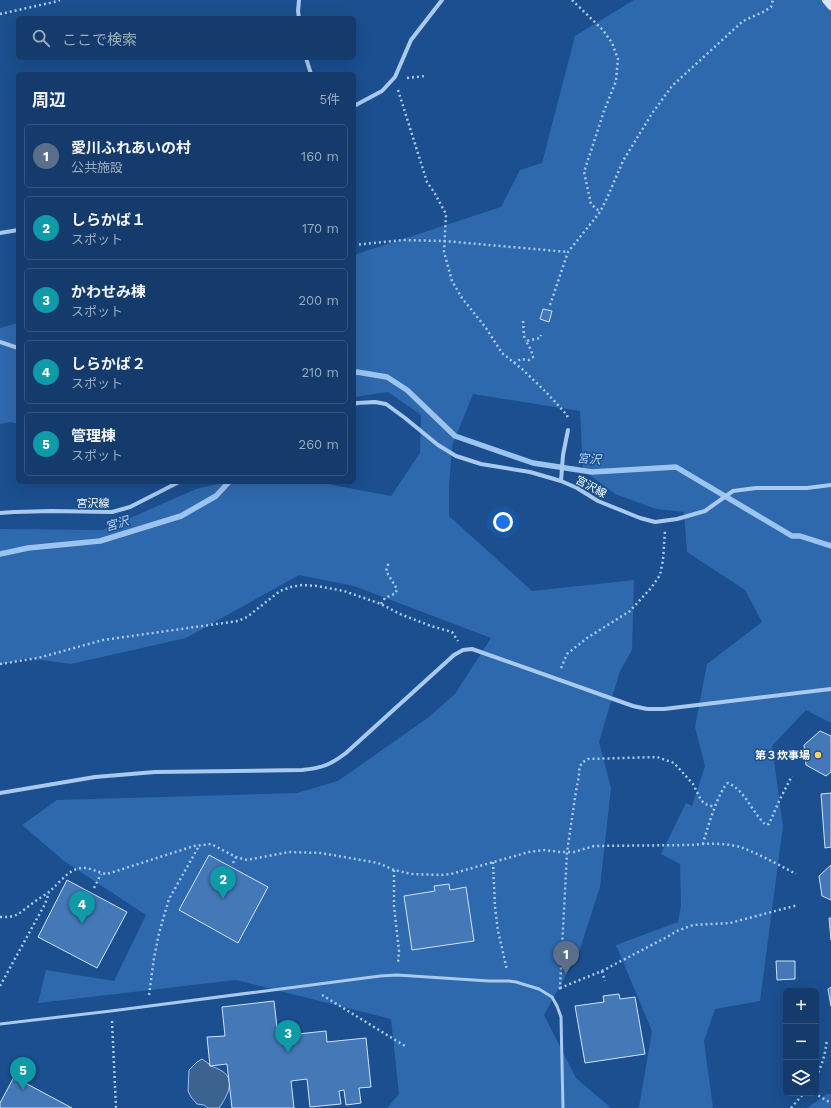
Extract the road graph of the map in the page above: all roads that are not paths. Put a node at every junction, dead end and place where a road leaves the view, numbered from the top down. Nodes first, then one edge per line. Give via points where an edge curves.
1 (299, 0) edge
2 (442, 0) edge
3 (826, 0) edge
4 (831, 6) edge
5 (299, 16) edge
6 (307, 60) edge
7 (310, 72) edge
8 (356, 105) edge
9 (16, 230) edge
10 (0, 233) edge
11 (0, 342) edge
12 (16, 347) edge
13 (356, 403) edge
14 (568, 430) road end
15 (561, 481) junction
16 (175, 484) edge
17 (831, 485) edge
18 (0, 513) edge
19 (831, 689) edge
20 (0, 793) edge
21 (0, 1024) edge
22 (563, 1108) edge

1 - 5 street
2 - 8 street via 411,40 395,77 382,90
3 - 4 main road
6 - 7 street
9 - 10 street
11 - 12 street
13 - 15 street, 宮沢線 via 386,404 456,456
14 - 15 street
15 - 17 street, 宮沢線 via 598,501 655,522 705,511 733,491
16 - 18 street, 宮沢線 via 130,507 112,512
19 - 20 street via 647,709 472,649 463,650 454,655 346,753 319,768 155,772 103,776
21 - 22 lane via 380,976 509,981 539,989 552,997 557,1006 561,1018

